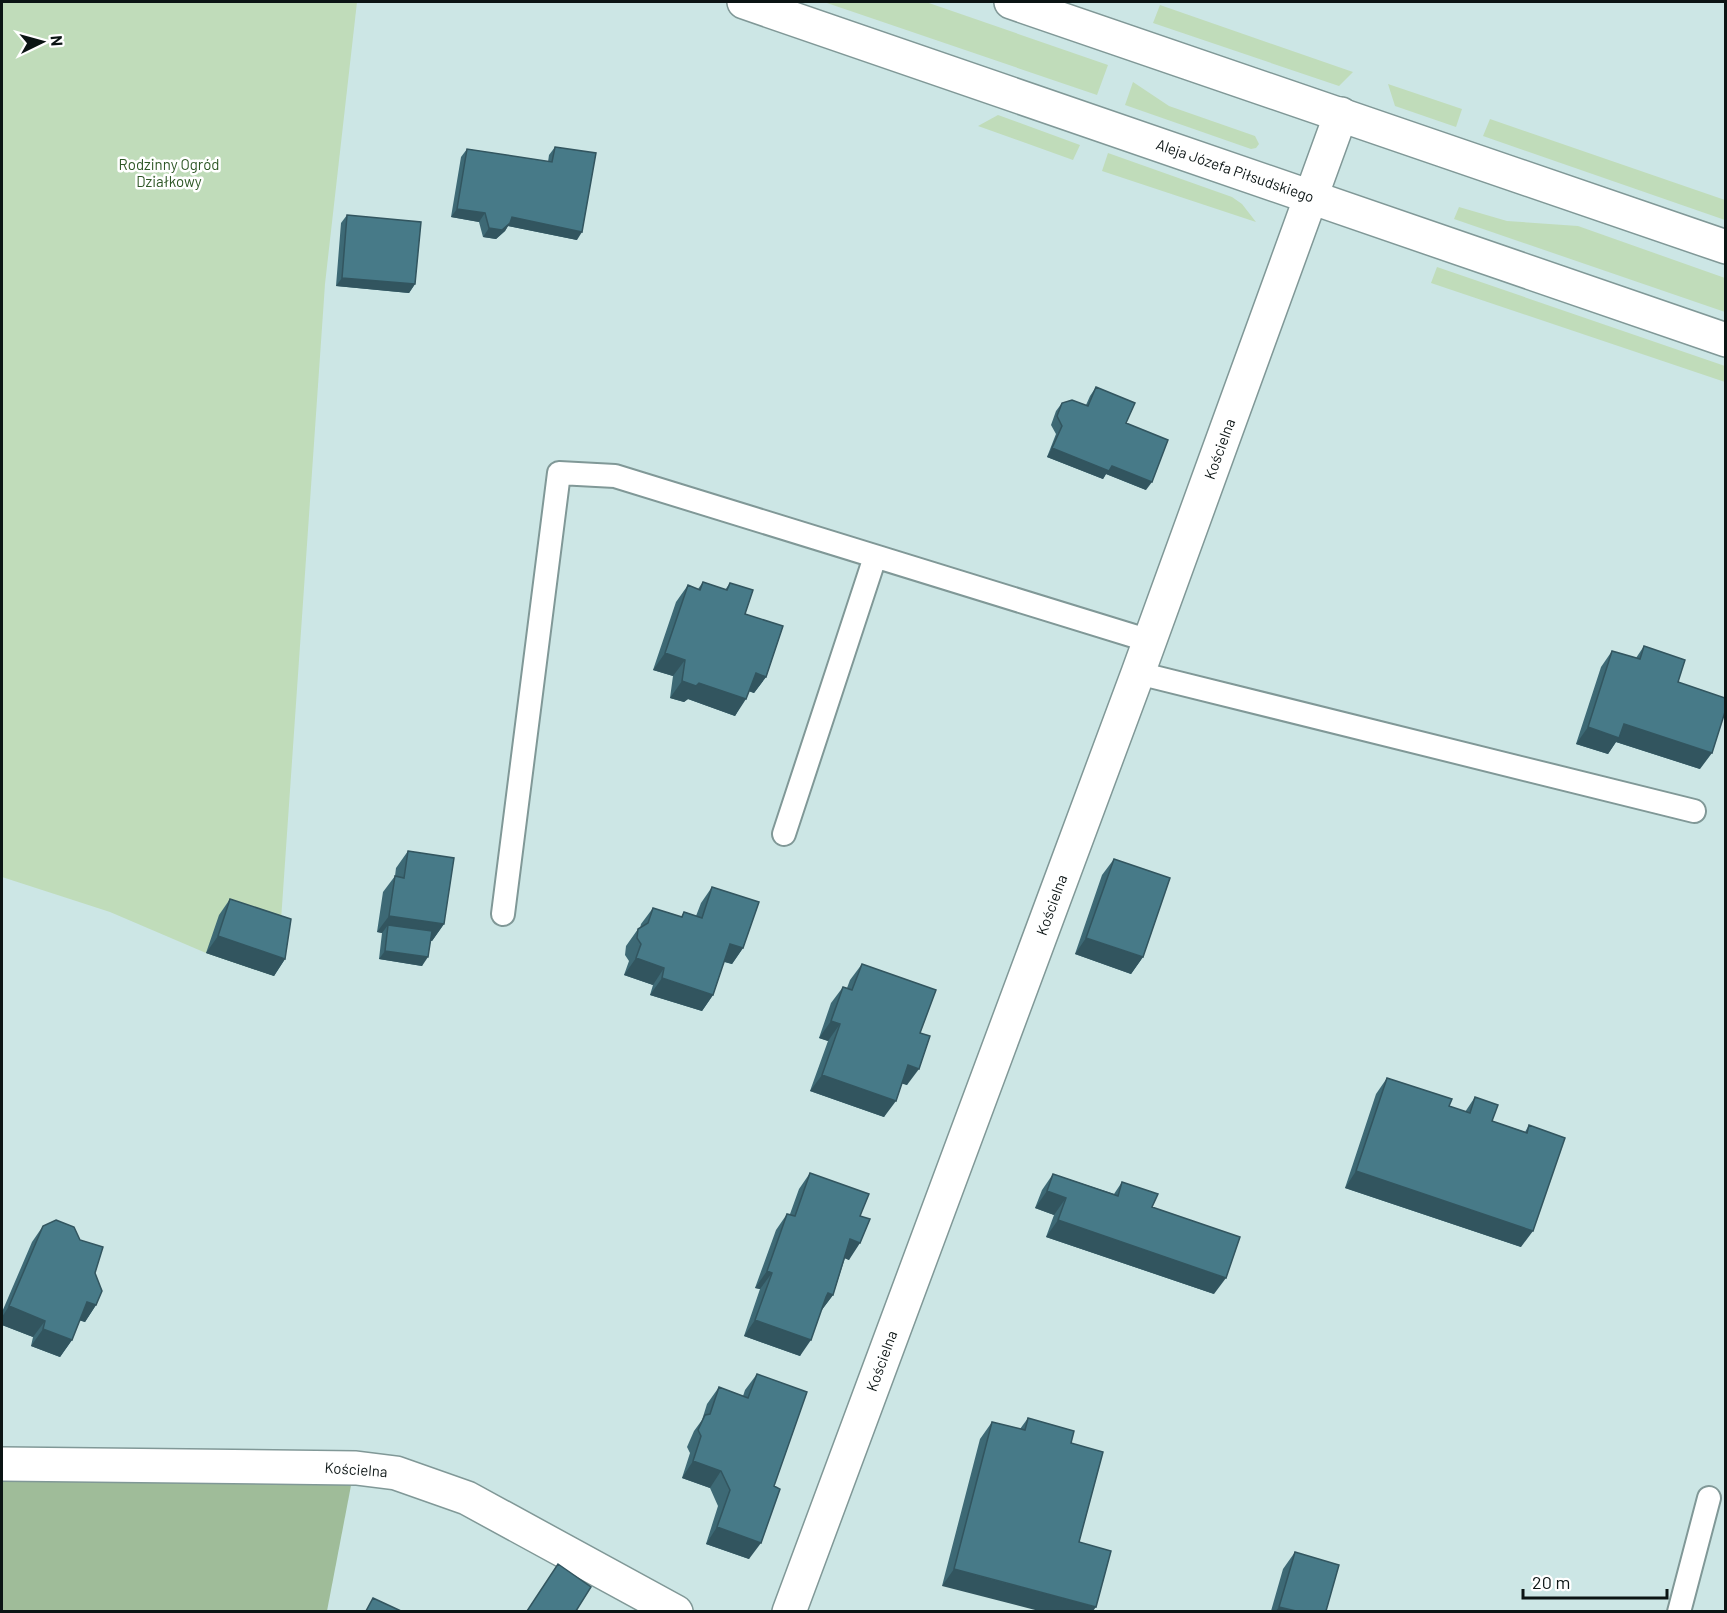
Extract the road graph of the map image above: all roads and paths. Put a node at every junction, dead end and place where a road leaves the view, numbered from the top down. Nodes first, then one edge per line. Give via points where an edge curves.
1 (744, 2) edge
2 (1011, 2) edge
3 (1341, 114) junction
4 (1312, 198) junction
5 (1725, 247) edge
6 (1725, 340) edge
7 (874, 557) junction
8 (1150, 641) junction
9 (1138, 673) junction
10 (1694, 811) dead end
11 (784, 834) dead end
12 (504, 914) dead end
13 (2, 1464) edge
14 (1710, 1498) dead end
15 (676, 1611) edge
16 (789, 1611) edge
17 (1679, 1611) edge

1 - 4 street, Aleja Józefa Piłsudskiego
2 - 3 street
3 - 4 street, Kościelna
3 - 5 street
4 - 6 street, Aleja Józefa Piłsudskiego
4 - 8 street, Kościelna
7 - 8 lane
7 - 11 lane
7 - 12 lane via 615,476 559,473
8 - 9 street, Kościelna
9 - 10 lane
9 - 16 street, Kościelna
13 - 15 street, Kościelna via 356,1468 396,1473 467,1498
14 - 17 lane

